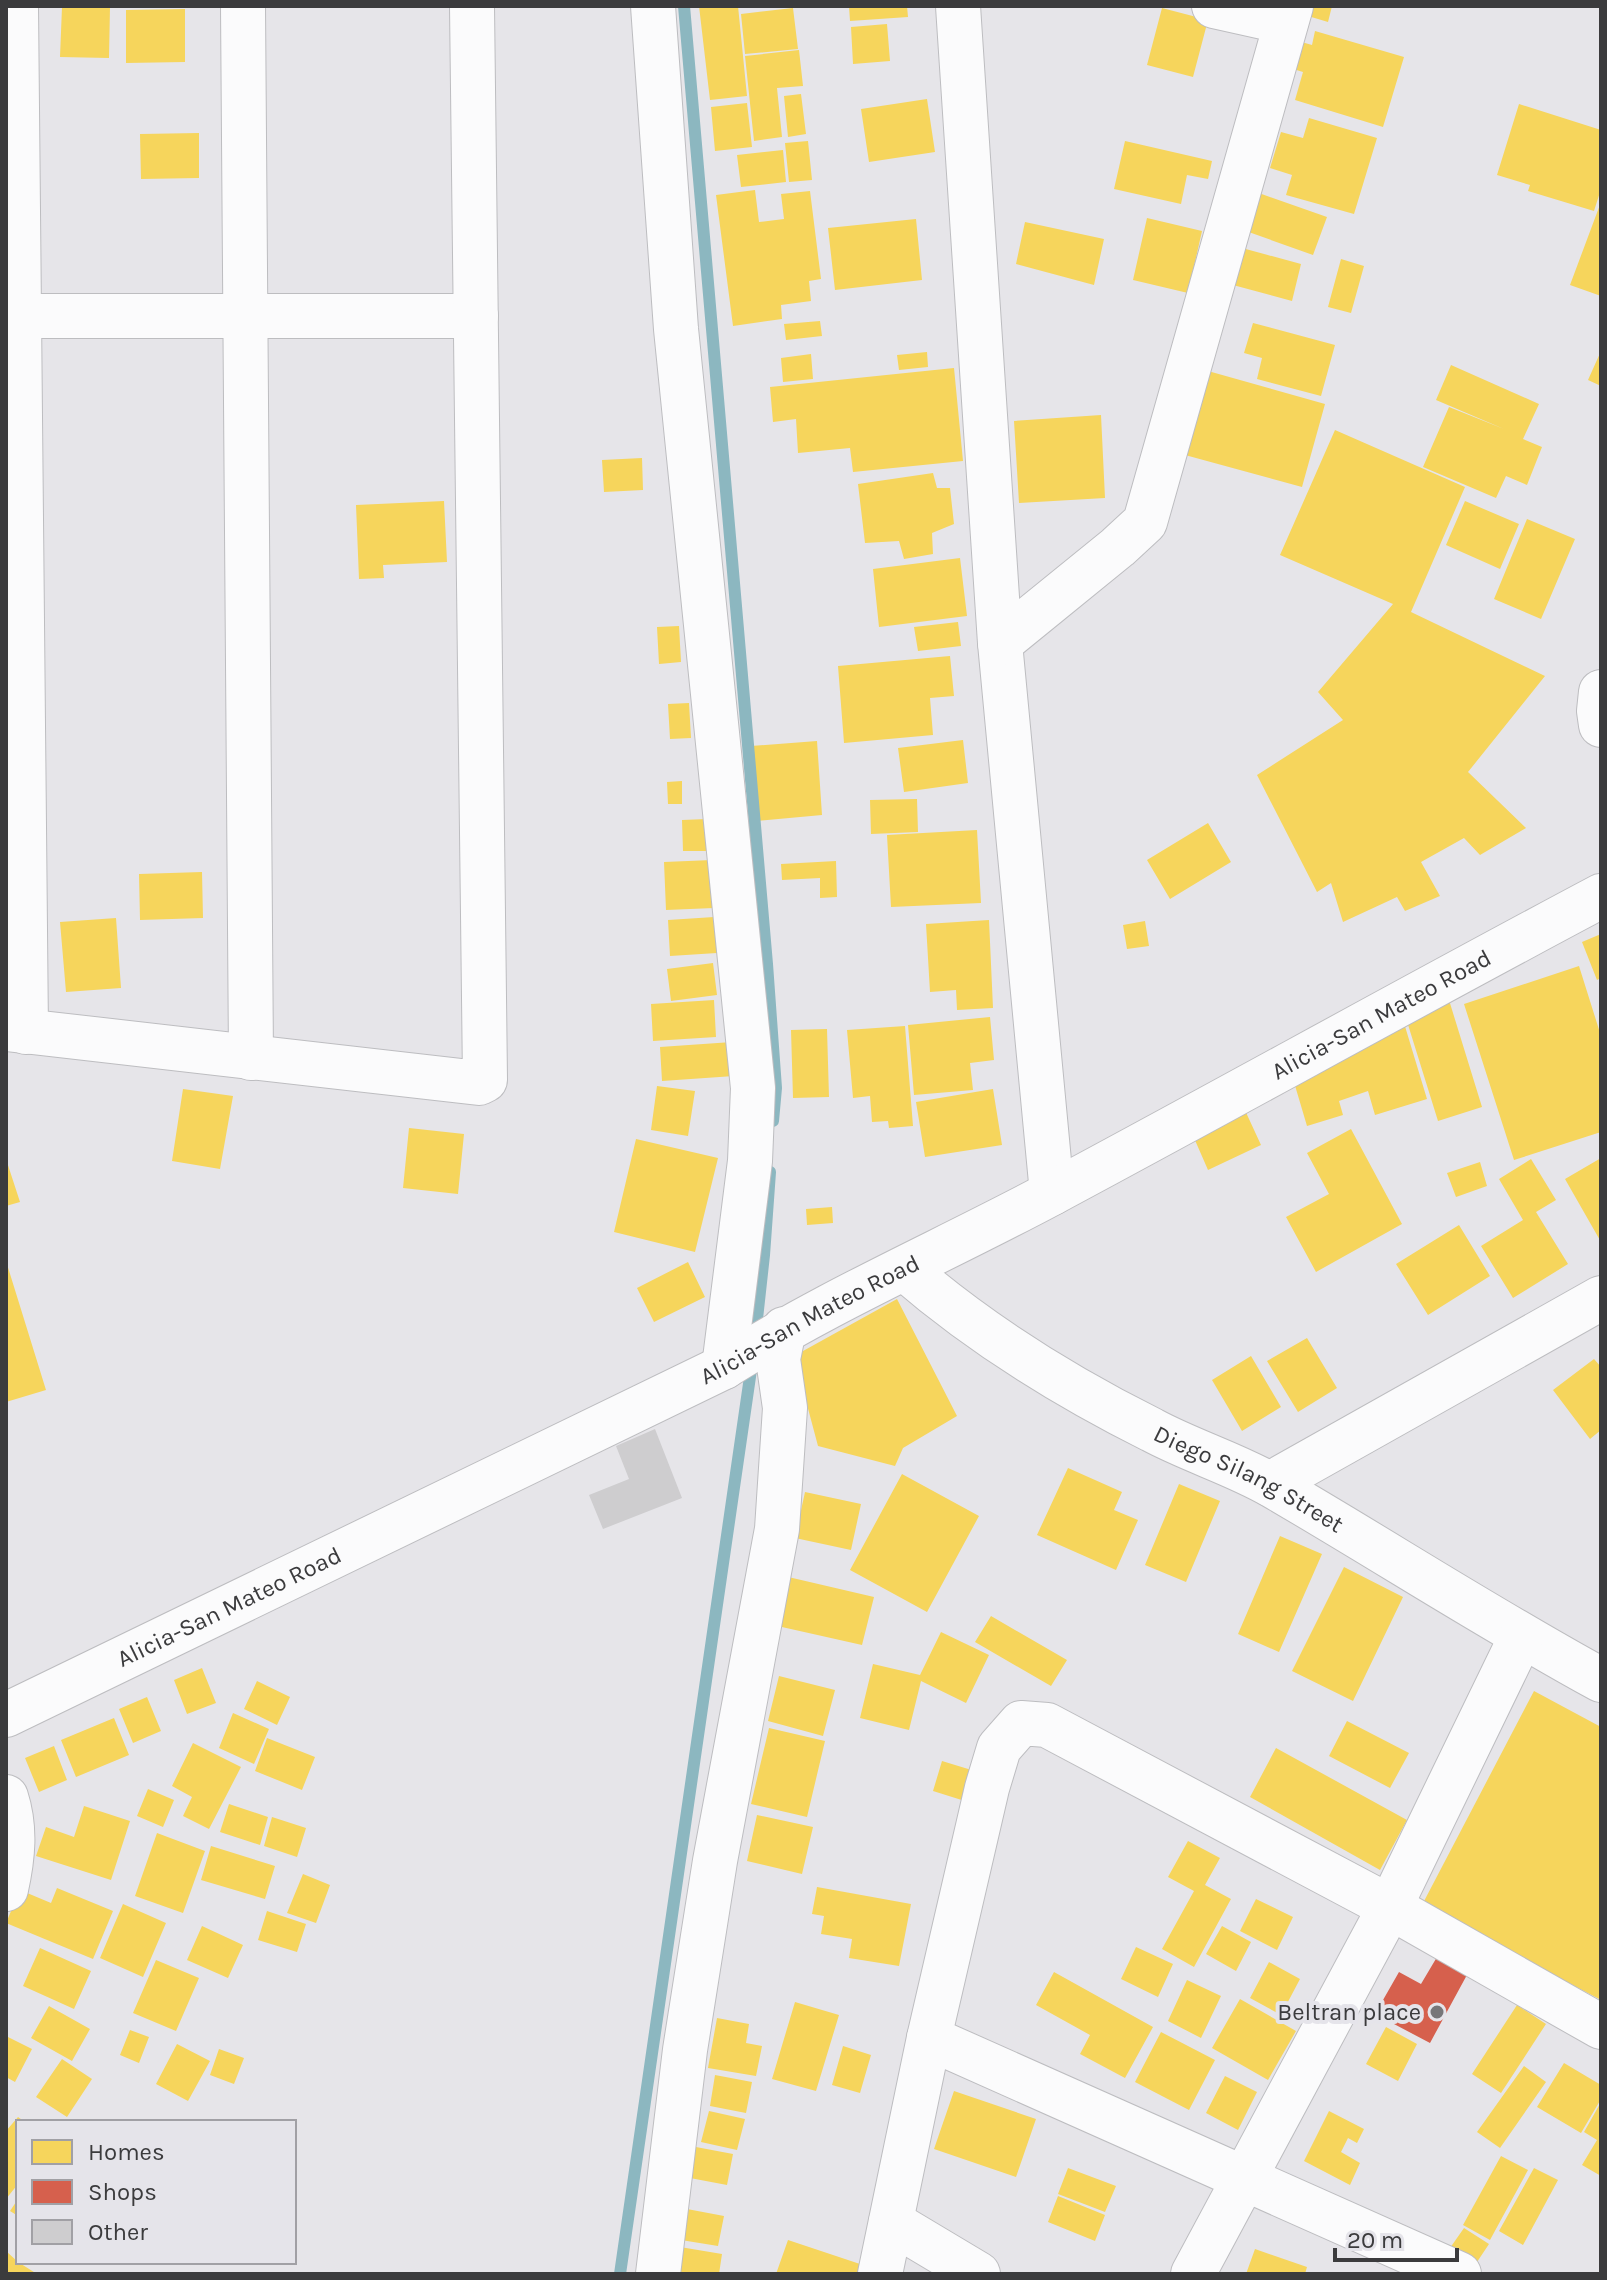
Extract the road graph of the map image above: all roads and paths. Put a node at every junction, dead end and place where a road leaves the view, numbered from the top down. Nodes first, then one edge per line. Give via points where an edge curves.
1 (16, 6) edge
2 (243, 6) edge
3 (472, 6) edge
4 (653, 6) edge
5 (958, 6) edge
6 (1214, 6) edge
7 (1289, 14) edge
8 (13, 316) edge
9 (476, 316) junction
10 (245, 317) junction
11 (1000, 643) junction
12 (1601, 692) edge
13 (1601, 725) edge
14 (1601, 896) edge
15 (16, 1030) edge
16 (251, 1058) junction
17 (1052, 1193) junction
18 (905, 1269) junction
19 (1601, 1298) edge
20 (784, 1329) junction
21 (724, 1367) junction
22 (1270, 1484) junction
23 (1521, 1637) junction
24 (1601, 1680) edge
25 (6, 1715) edge
26 (6, 1797) edge
27 (6, 1889) edge
28 (1390, 1907) junction
29 (1601, 2027) edge
30 (929, 2038) junction
31 (1245, 2178) junction
32 (891, 2222) junction
33 (658, 2274) edge
34 (880, 2274) edge
35 (978, 2274) edge
36 (1193, 2274) edge
37 (1459, 2274) edge

1 - 8 street
2 - 10 street
3 - 9 street
4 - 21 street via 676,329 753,1088 750,1161
5 - 11 street
6 - 7 street
7 - 11 street via 1145,522
8 - 10 street
8 - 15 street
9 - 10 street
9 - 16 street via 485,1080
10 - 16 street
11 - 17 street
12 - 13 street
14 - 17 street, Alicia-San Mateo Road
15 - 16 street
17 - 18 street, Alicia-San Mateo Road
18 - 20 street, Alicia-San Mateo Road
18 - 22 street, Diego Silang Street via 1044,1371 1153,1431
19 - 22 street
20 - 21 street, Alicia-San Mateo Road
20 - 33 street via 778,1359 785,1408 777,1529 715,1861
21 - 25 street, Alicia-San Mateo Road
22 - 23 street, Diego Silang Street
23 - 24 street, Diego Silang Street
23 - 28 street
26 - 27 street via 13,1819
28 - 29 street
28 - 30 street via 1047,1725 1021,1723 999,1748 987,1788
28 - 31 street
30 - 31 street
30 - 32 street
31 - 36 street
31 - 37 street
32 - 34 street
32 - 35 street

